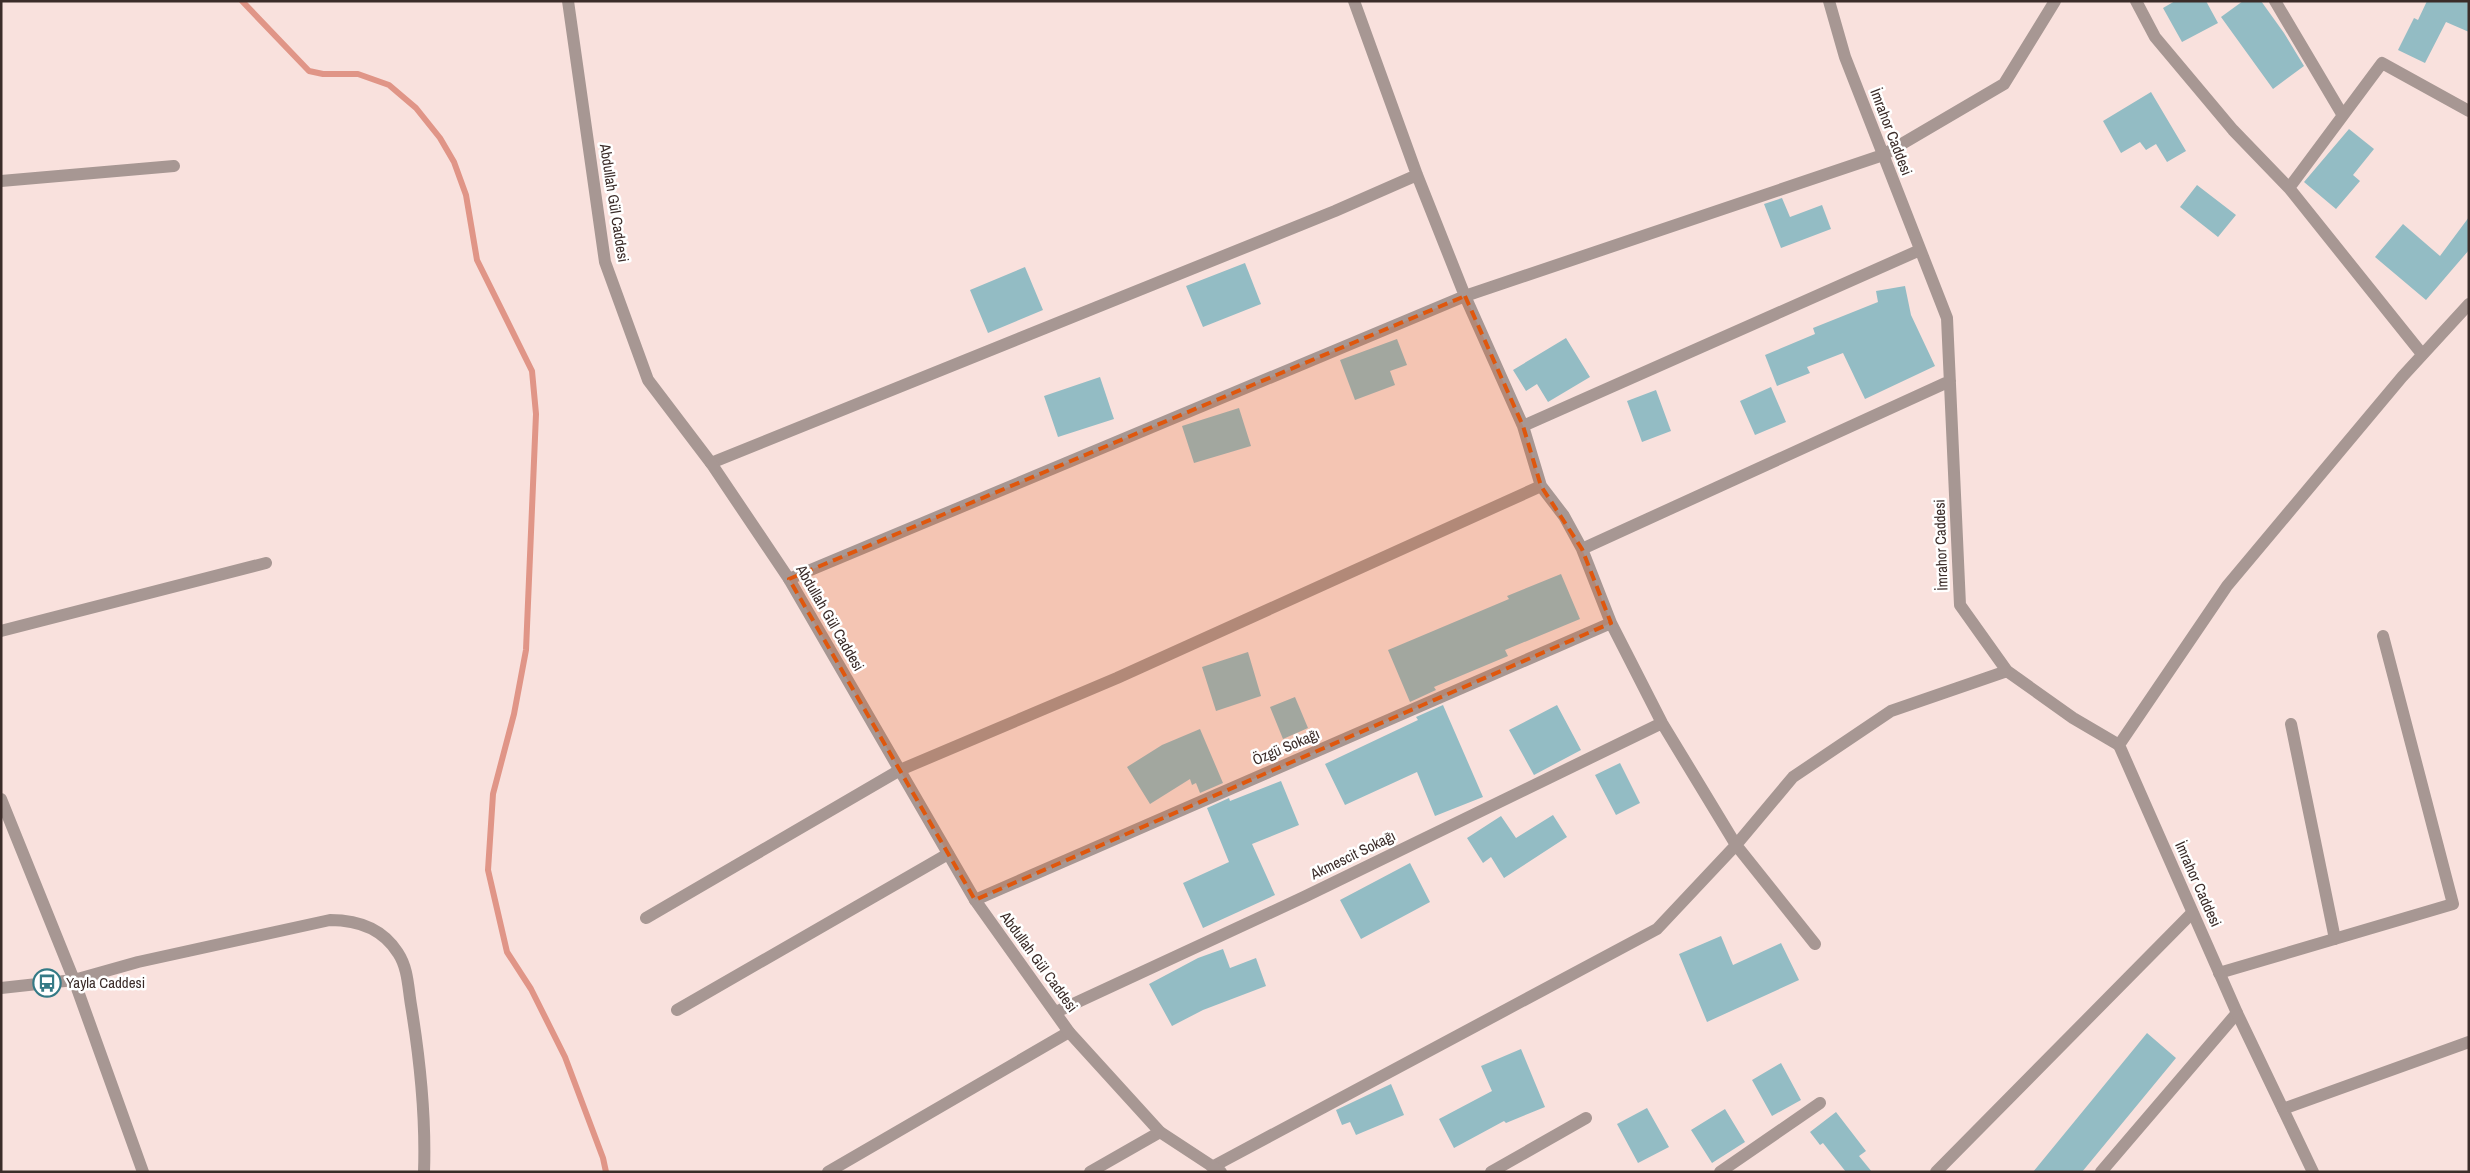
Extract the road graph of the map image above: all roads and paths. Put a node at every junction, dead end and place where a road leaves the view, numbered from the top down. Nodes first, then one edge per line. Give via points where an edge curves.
1 (1354, 1) edge
2 (1829, 1) edge
3 (2055, 1) edge
4 (2136, 1) edge
5 (2275, 1) edge
6 (570, 2) edge
7 (2469, 111) edge
8 (2342, 114) junction
9 (1883, 155) junction
10 (174, 166) dead end
11 (1417, 175) junction
12 (1, 181) edge
13 (2289, 188) junction
14 (1920, 250) junction
15 (1465, 296) junction
16 (2469, 304) edge
17 (2422, 354) junction
18 (1950, 381) junction
19 (1523, 426) junction
20 (712, 463) junction
21 (1541, 486) junction
22 (1582, 549) junction
23 (266, 563) dead end
24 (789, 579) junction
25 (1611, 624) junction
26 (1, 631) edge
27 (2383, 636) dead end
28 (2007, 671) junction
29 (1662, 723) junction
30 (2291, 724) dead end
31 (2119, 745) junction
32 (900, 770) junction
33 (1, 799) edge
34 (1736, 845) junction
35 (948, 854) junction
36 (974, 900) junction
37 (2192, 913) junction
38 (646, 918) dead end
39 (2335, 939) junction
40 (1816, 944) dead end
41 (2219, 973) junction
42 (74, 980) junction
43 (1, 988) edge
44 (677, 1010) dead end
45 (1056, 1012) junction
46 (2237, 1013) junction
47 (1069, 1032) junction
48 (2469, 1042) edge
49 (1820, 1103) dead end
50 (2283, 1109) junction
51 (1586, 1118) dead end
52 (1160, 1132) junction
53 (1217, 1170) edge
54 (2310, 1170) edge
55 (143, 1172) edge
56 (424, 1172) edge
57 (828, 1172) edge
58 (1090, 1172) edge
59 (1491, 1172) edge
60 (1720, 1172) edge
61 (1936, 1172) edge
62 (2101, 1172) edge

1 - 11 street
2 - 9 street, İmrahor Caddesi via 1844,57
3 - 9 street via 2004,84
4 - 13 street via 2156,37 2233,130
5 - 8 street
6 - 20 street, Abdullah Gül Caddesi via 605,262 648,380
7 - 8 street via 2382,62
8 - 13 street
9 - 14 street, İmrahor Caddesi
9 - 15 street
10 - 12 street
11 - 15 street
11 - 20 street via 1326,215
13 - 17 street
14 - 18 street, İmrahor Caddesi via 1947,318
14 - 19 street
15 - 19 street
15 - 24 street
16 - 17 street
17 - 31 street via 2227,586
18 - 22 street
18 - 28 street, İmrahor Caddesi via 1960,605
19 - 21 street
20 - 24 street, Abdullah Gül Caddesi
21 - 22 street via 1564,516
21 - 32 street via 1117,678
22 - 25 street
23 - 26 street
24 - 32 street, Abdullah Gül Caddesi
25 - 29 street
25 - 36 street, Özgü Sokağı
27 - 39 street via 2453,904
28 - 31 street, İmrahor Caddesi via 2073,718
28 - 34 street via 1891,711 1793,776
29 - 34 street
29 - 45 street, Akmescit Sokağı
30 - 39 street
31 - 37 street, İmrahor Caddesi
32 - 35 street, Abdullah Gül Caddesi
32 - 38 street
33 - 42 street
34 - 40 street
34 - 53 street via 1657,929
35 - 36 street, Abdullah Gül Caddesi
35 - 44 street
36 - 45 street, Abdullah Gül Caddesi
37 - 41 street, İmrahor Caddesi
37 - 61 street
39 - 41 street
41 - 46 street, İmrahor Caddesi
42 - 43 street
42 - 55 street
42 - 56 street via 138,962 330,920 367,926 389,942 405,966 424,1117
45 - 47 street, Abdullah Gül Caddesi
46 - 50 street, İmrahor Caddesi
46 - 62 street
47 - 52 street, Abdullah Gül Caddesi
47 - 57 street
48 - 50 street
49 - 60 street
50 - 54 street, İmrahor Caddesi
51 - 59 street
52 - 53 street, Abdullah Gül Caddesi
52 - 58 street

